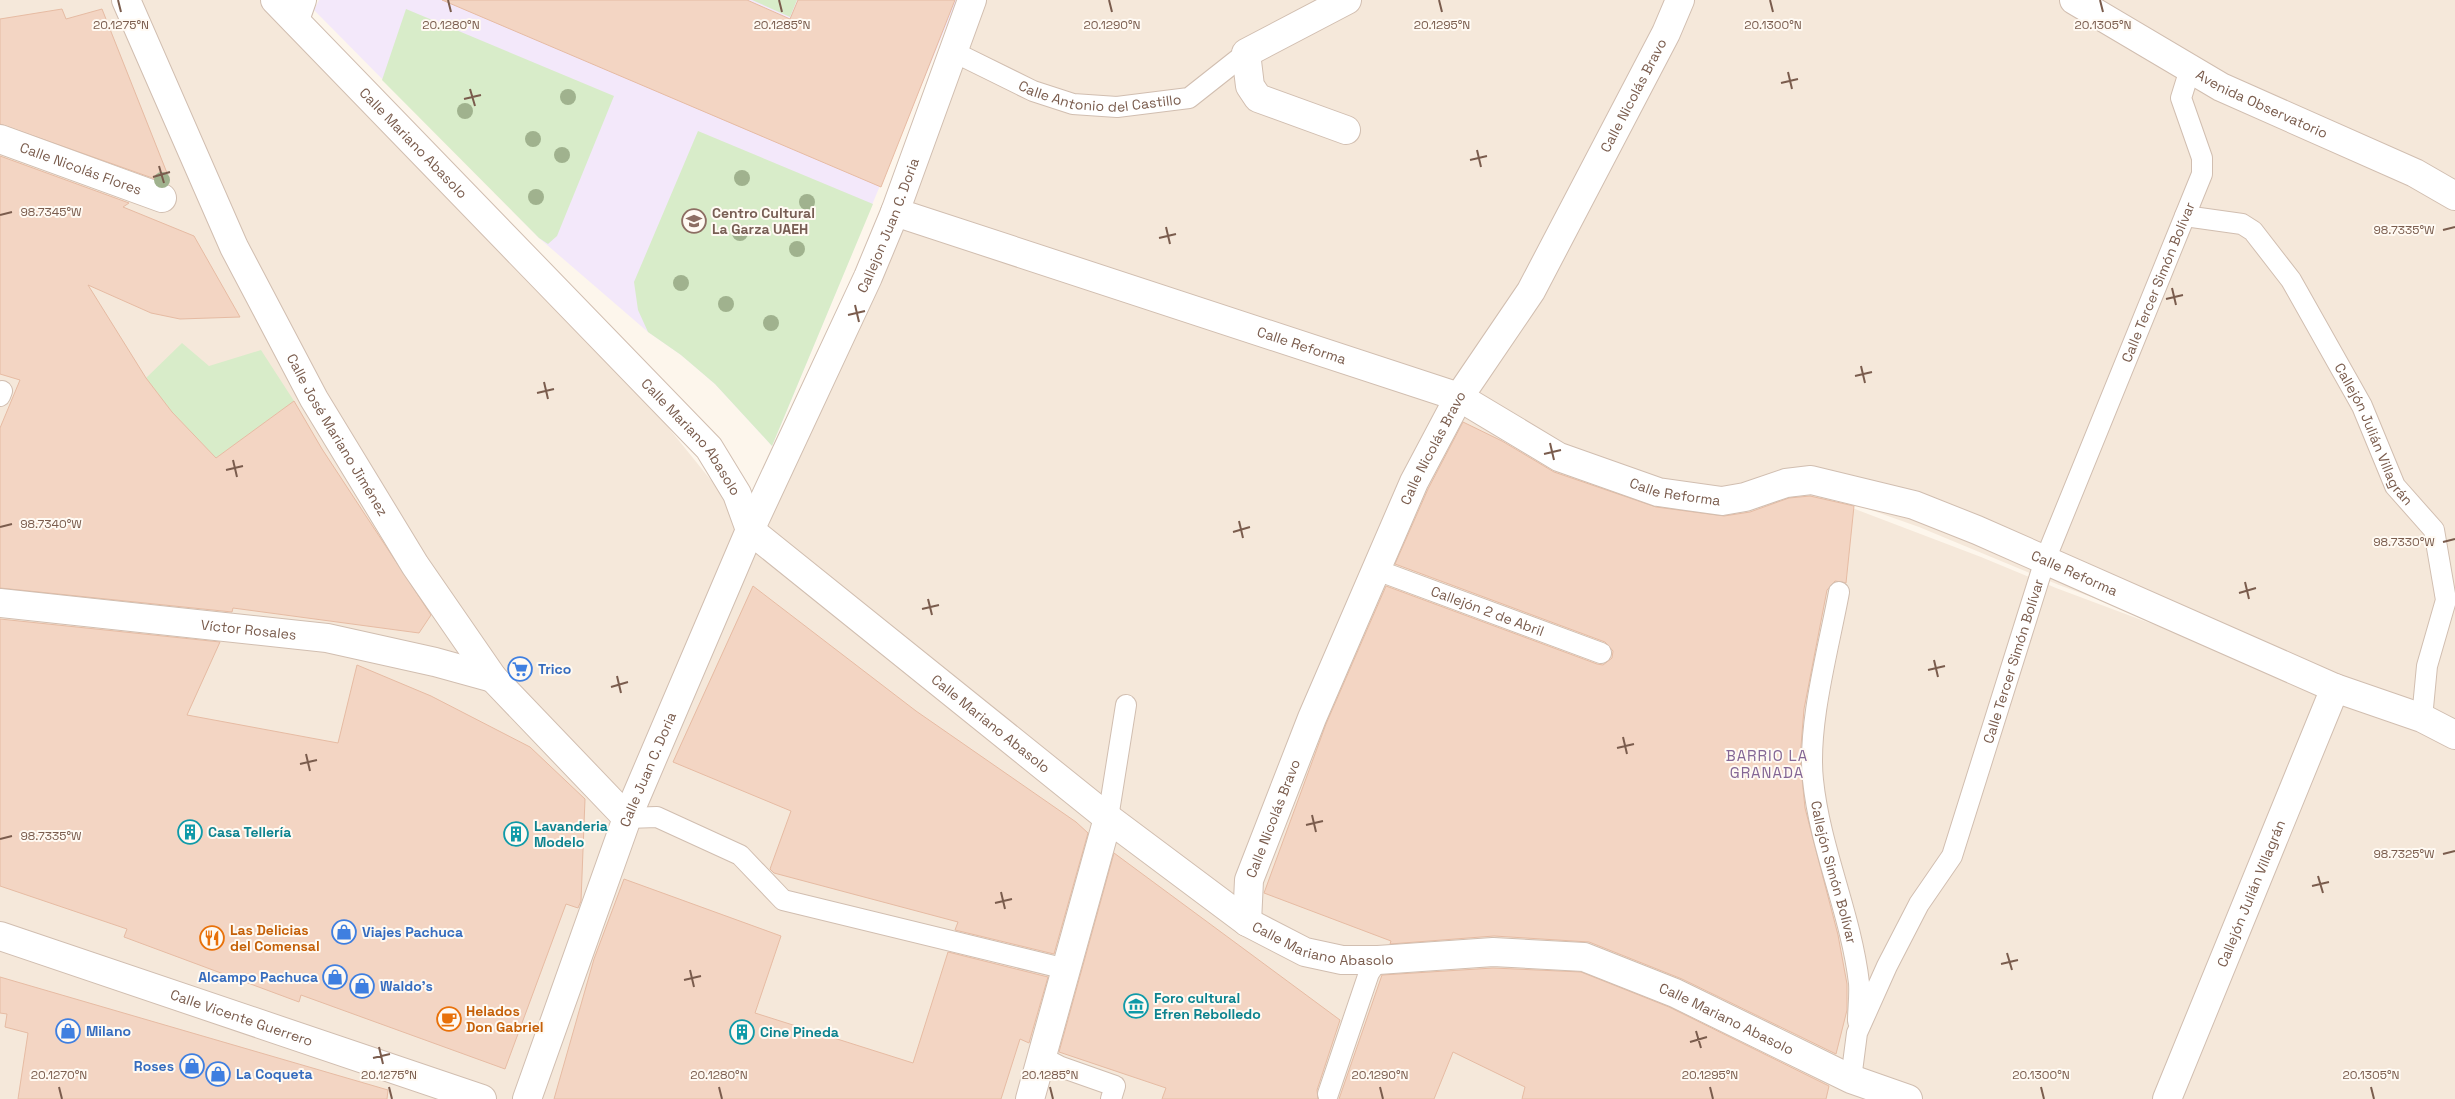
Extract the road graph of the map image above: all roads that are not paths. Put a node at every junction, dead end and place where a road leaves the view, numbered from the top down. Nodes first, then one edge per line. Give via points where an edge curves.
1 (126, 0) edge
2 (275, 0) edge
3 (972, 0) edge
4 (1348, 0) edge
5 (1680, 0) edge
6 (2074, 0) edge
7 (299, 10) edge
8 (954, 52) junction
9 (1246, 53) junction
10 (2190, 70) junction
11 (1346, 130) dead end
12 (0, 140) edge
13 (2455, 196) edge
14 (162, 198) dead end
15 (895, 212) junction
16 (2185, 216) junction
17 (1459, 397) junction
18 (750, 530) junction
19 (2045, 560) junction
20 (1374, 569) junction
21 (1840, 592) dead end
22 (0, 604) edge
23 (1601, 653) dead end
24 (493, 678) junction
25 (2335, 688) junction
26 (1126, 706) dead end
27 (2422, 718) junction
28 (2455, 735) edge
29 (627, 818) junction
30 (1108, 818) junction
31 (1247, 922) junction
32 (0, 936) edge
33 (1378, 960) junction
34 (1066, 969) junction
35 (1858, 1033) junction
36 (1042, 1057) junction
37 (1851, 1079) junction
38 (1328, 1094) dead end
39 (482, 1099) edge
40 (527, 1099) edge
41 (1030, 1099) edge
42 (1111, 1099) edge
43 (1908, 1099) edge
44 (2167, 1099) edge

1 - 24 street, Calle José Mariano Jiménez via 234,247 314,399 415,564
2 - 7 street, Calle Mariano Abasolo
3 - 8 street, Callejon Juan C. Doria
4 - 9 street, Calle Antonio del Castillo
5 - 17 street, Calle Nicolás Bravo via 1666,33 1531,291
6 - 10 street, Avenida Observatorio
7 - 18 street, Calle Mariano Abasolo via 594,332 709,448 737,494
8 - 9 lane, Calle Antonio del Castillo via 1033,91 1073,104 1116,107 1189,98
8 - 15 street, Callejon Juan C. Doria
9 - 11 street via 1250,86 1258,98
10 - 13 street, Avenida Observatorio via 2221,87 2415,173
10 - 16 lane, Calle Tercer Simón Bolívar via 2182,98 2202,158 2202,174
12 - 14 street, Calle Nicolás Flores
15 - 17 street, Calle Reforma
15 - 18 street, Callejon Juan C. Doria
16 - 19 lane, Calle Tercer Simón Bolívar
16 - 27 lane, Callejón Julián Villagrán via 2242,224 2253,231 2292,280 2362,406 2395,486 2434,530 2446,600 2427,666
17 - 19 street, Calle Reforma via 1559,457 1658,492 1722,501 1811,480 1914,505
17 - 20 street, Calle Nicolás Bravo via 1414,482
18 - 29 street, Calle Juan C. Doria
18 - 30 street, Calle Mariano Abasolo
19 - 25 street, Calle Reforma
19 - 35 lane, Calle Tercer Simón Bolívar via 1952,856 1919,904
20 - 23 lane, Callejón 2 de Abril
20 - 31 street, Calle Nicolás Bravo via 1249,880
21 - 35 lane, Callejón Simón Bolívar via 1814,729 1813,779 1822,828 1847,919 1859,984
22 - 24 street, Víctor Rosales via 327,638
24 - 29 street, Calle José Mariano Jiménez
25 - 27 street, Calle Reforma
25 - 44 street, Callejón Julián Villagrán
26 - 30 lane
27 - 28 street, Calle Reforma
29 - 34 lane via 657,817 740,855 783,900
29 - 40 street, Calle Juan C. Doria
30 - 31 street, Calle Mariano Abasolo
30 - 34 street
31 - 33 street, Calle Mariano Abasolo via 1305,952 1342,960
32 - 39 street, Calle Vicente Guerrero
33 - 37 street, Calle Mariano Abasolo via 1493,952 1584,958 1675,993
33 - 38 lane via 1369,972
34 - 36 street
35 - 37 lane, Calle Tercer Simón Bolívar
36 - 41 street
36 - 42 lane via 1060,1067 1115,1086
37 - 43 street, Calle Mariano Abasolo

